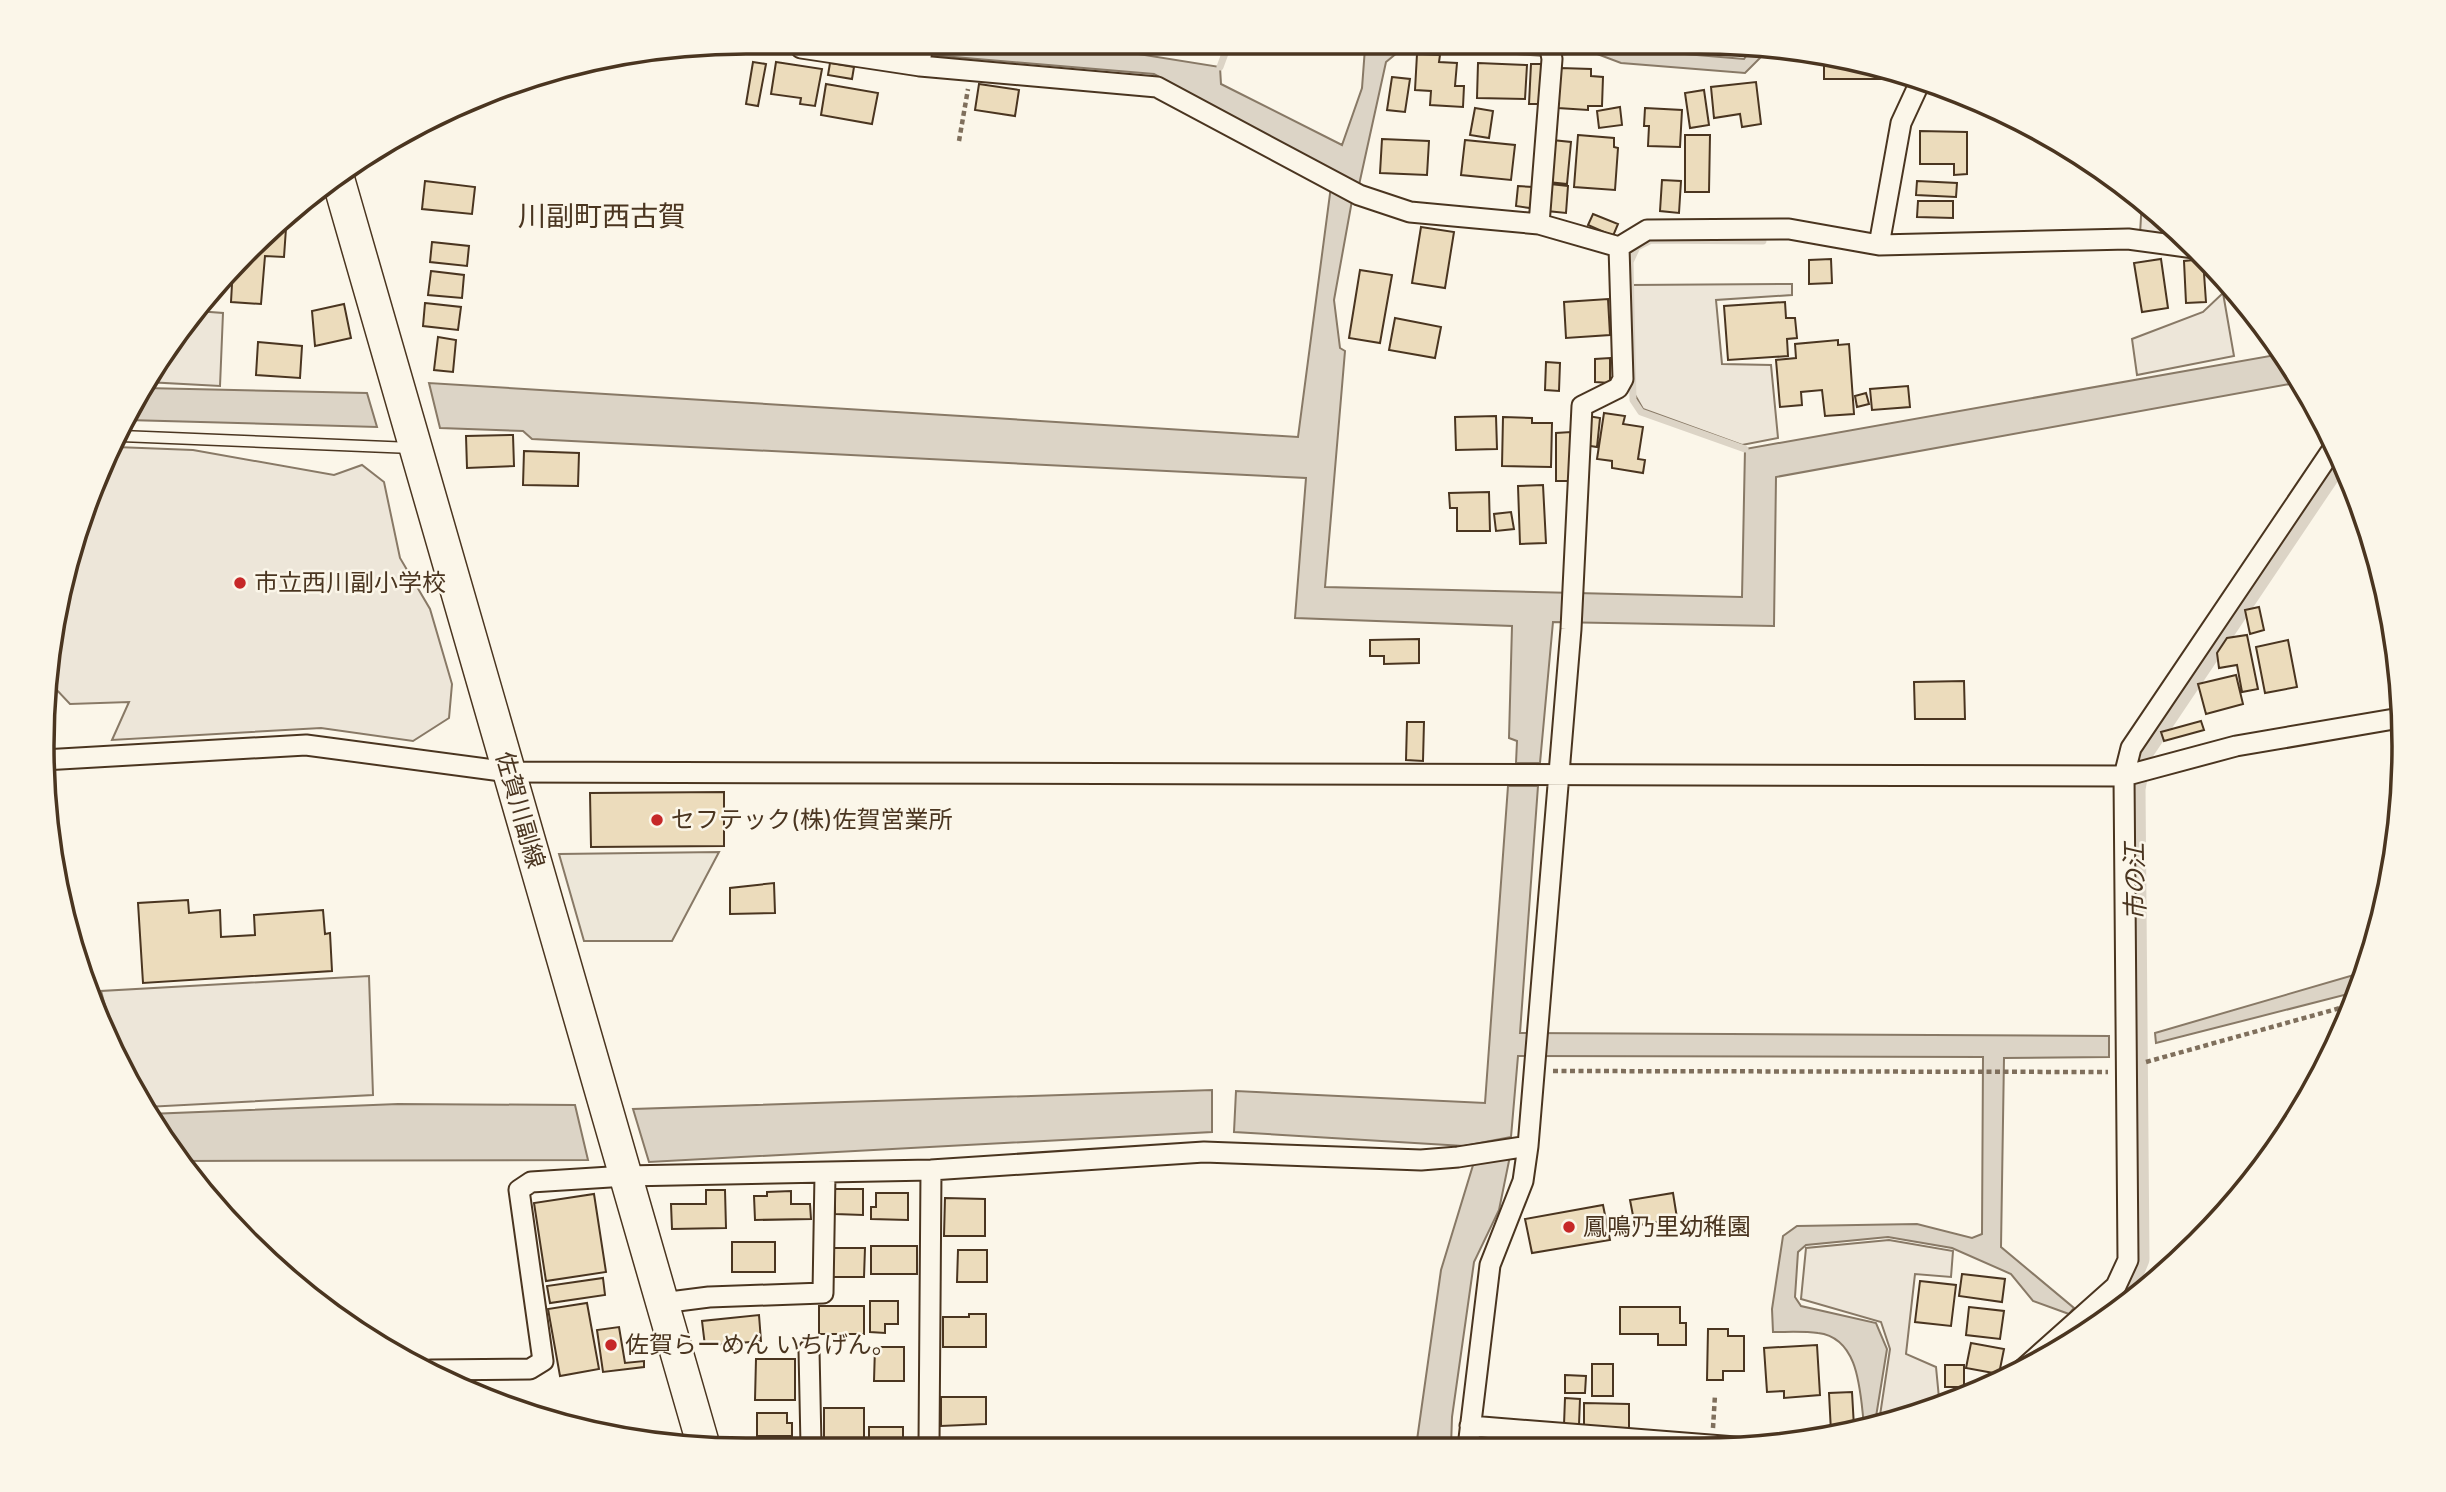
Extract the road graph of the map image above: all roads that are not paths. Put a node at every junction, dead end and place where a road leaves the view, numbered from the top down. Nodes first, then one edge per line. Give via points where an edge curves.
1 (881, 54) edge
2 (1551, 54) edge
3 (921, 57) edge
4 (1917, 89) edge
5 (340, 186) edge
6 (1539, 224) junction
7 (1879, 245) junction
8 (2177, 246) edge
9 (1619, 247) junction
10 (128, 436) edge
11 (415, 449) junction
12 (2328, 456) edge
13 (2391, 720) edge
14 (55, 759) edge
15 (509, 772) junction
16 (2133, 775) junction
17 (1558, 777) junction
18 (1528, 1146) junction
19 (931, 1170) junction
20 (825, 1174) junction
21 (626, 1176) junction
22 (662, 1303) junction
23 (2059, 1337) edge
24 (809, 1350) dead end
25 (448, 1370) edge
26 (1470, 1426) junction
27 (701, 1436) edge
28 (811, 1438) edge
29 (929, 1438) edge
30 (1469, 1438) edge
31 (1609, 1438) edge

1 - 3 street
2 - 6 street
3 - 6 street via 972,71 1157,87 1359,195 1410,212
4 - 7 street via 1901,123
5 - 11 main road, 佐賀川副線
6 - 9 street
7 - 8 street via 2127,239
7 - 9 street via 1789,229 1647,230
9 - 17 street via 1623,379 1619,388 1582,406
10 - 11 lane
11 - 15 main road, 佐賀川副線
12 - 16 street via 2131,748
13 - 16 street via 2236,746
14 - 15 street via 306,745
15 - 17 street
15 - 21 main road, 佐賀川副線
16 - 17 street
16 - 23 street via 2126,1072 2128,1260 2116,1286
17 - 18 street
18 - 19 street via 1421,1160 1204,1152
18 - 26 street via 1523,1181 1490,1265
19 - 20 street
19 - 29 street
20 - 21 street
20 - 22 street via 822,1293
21 - 22 main road, 佐賀川副線
21 - 25 street via 531,1182 519,1190 543,1361 530,1369
22 - 27 main road, 佐賀川副線
24 - 28 street
26 - 30 street
26 - 31 street

